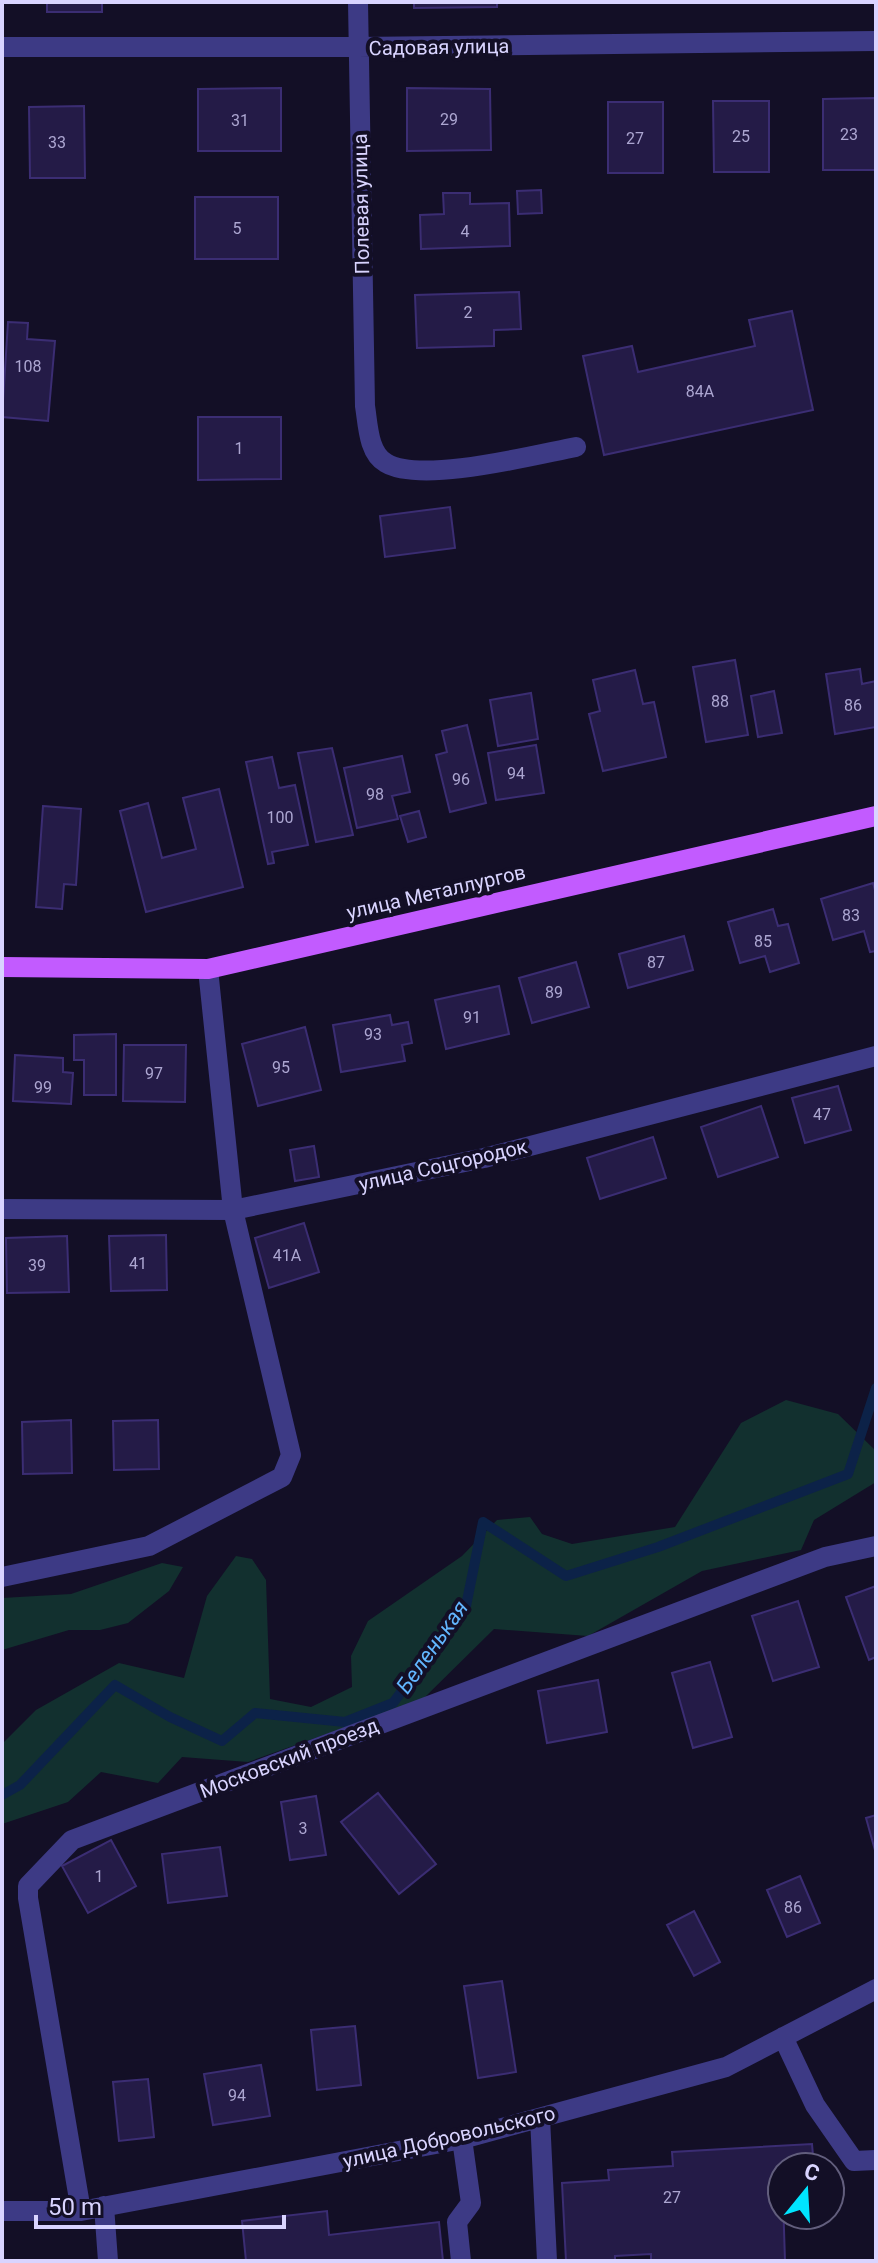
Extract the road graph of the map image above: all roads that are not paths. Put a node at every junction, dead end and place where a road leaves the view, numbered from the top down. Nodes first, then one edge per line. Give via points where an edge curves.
1 (358, 2) edge
2 (876, 41) edge
3 (2, 47) edge
4 (358, 47) junction
5 (576, 447) dead end
6 (876, 816) edge
7 (2, 967) edge
8 (208, 969) junction
9 (876, 1056) edge
10 (2, 1209) edge
11 (233, 1210) junction
12 (876, 1546) edge
13 (2, 1577) edge
14 (876, 1989) edge
15 (783, 2037) junction
16 (540, 2118) junction
17 (462, 2139) junction
18 (876, 2160) edge
19 (104, 2206) junction
20 (2, 2211) edge
21 (81, 2211) junction
22 (108, 2261) edge
23 (461, 2261) edge
24 (547, 2261) edge

1 - 4 street, Полевая улица
2 - 4 street, Садовая улица
3 - 4 street, Садовая улица
4 - 5 street, Полевая улица via 365,406 371,442 384,462 412,471 488,464
6 - 8 main road, улица Металлургов
7 - 8 main road, улица Металлургов
8 - 11 street
9 - 11 street, улица Соцгородок via 484,1158
10 - 11 street, улица Соцгородок
11 - 13 street via 291,1455 282,1477 149,1546
12 - 21 street, Московский проезд via 825,1557 72,1840 28,1886 28,1898
14 - 15 street, улица Добровольского
15 - 16 street, улица Добровольского via 726,2067
15 - 18 street via 815,2105 854,2161
16 - 17 street, улица Добровольского
16 - 24 street
17 - 19 street, улица Добровольского
17 - 23 street via 471,2203 457,2222
19 - 21 street, улица Добровольского
19 - 22 street
20 - 21 street, улица Добровольского

